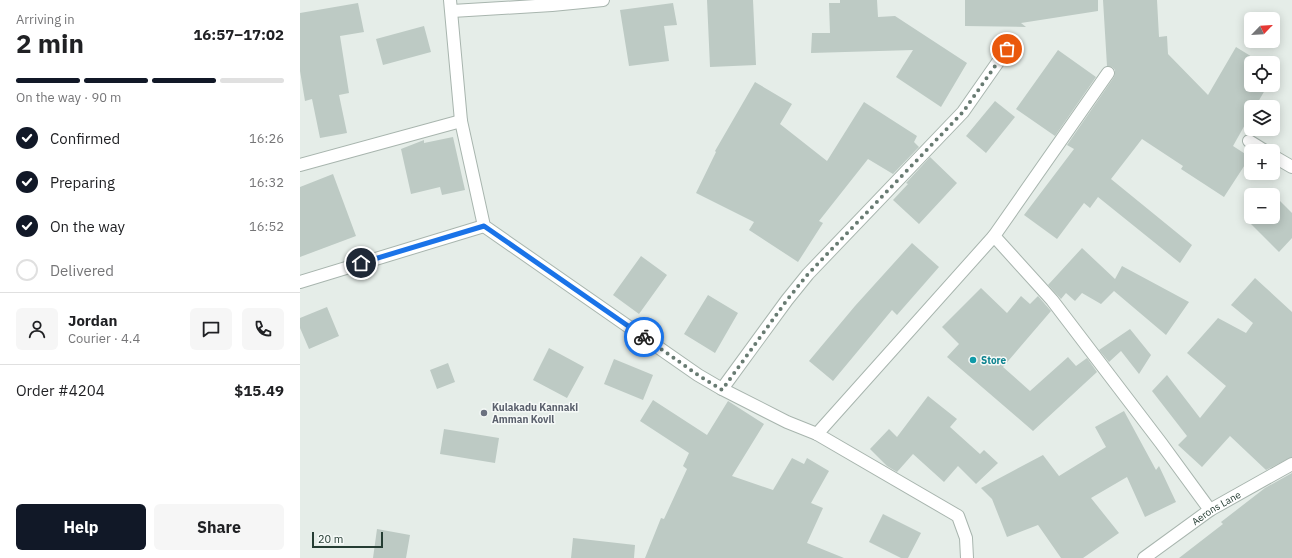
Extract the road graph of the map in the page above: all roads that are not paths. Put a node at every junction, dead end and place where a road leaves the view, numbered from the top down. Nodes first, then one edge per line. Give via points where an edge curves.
1 (603, 0) edge
2 (451, 5) edge
3 (1007, 49) dead end
4 (1108, 72) dead end
5 (461, 121) junction
6 (1249, 141) dead end
7 (1254, 144) edge
8 (1280, 160) edge
9 (300, 165) edge
10 (1292, 167) edge
11 (484, 226) junction
12 (994, 236) junction
13 (300, 282) edge
14 (722, 390) junction
15 (818, 434) junction
16 (1292, 464) edge
17 (1210, 510) junction
18 (967, 558) edge
19 (1144, 558) edge

1 - 2 street via 552,5
2 - 5 street
3 - 14 street via 963,112 808,274
4 - 12 street
5 - 9 street
5 - 11 street
6 - 7 street
8 - 10 street
11 - 13 street
11 - 14 street
12 - 15 street
12 - 17 street via 1052,300
14 - 15 street
15 - 18 street via 958,516 966,538
16 - 17 street, Aerons Lane
17 - 19 street, Aerons Lane

